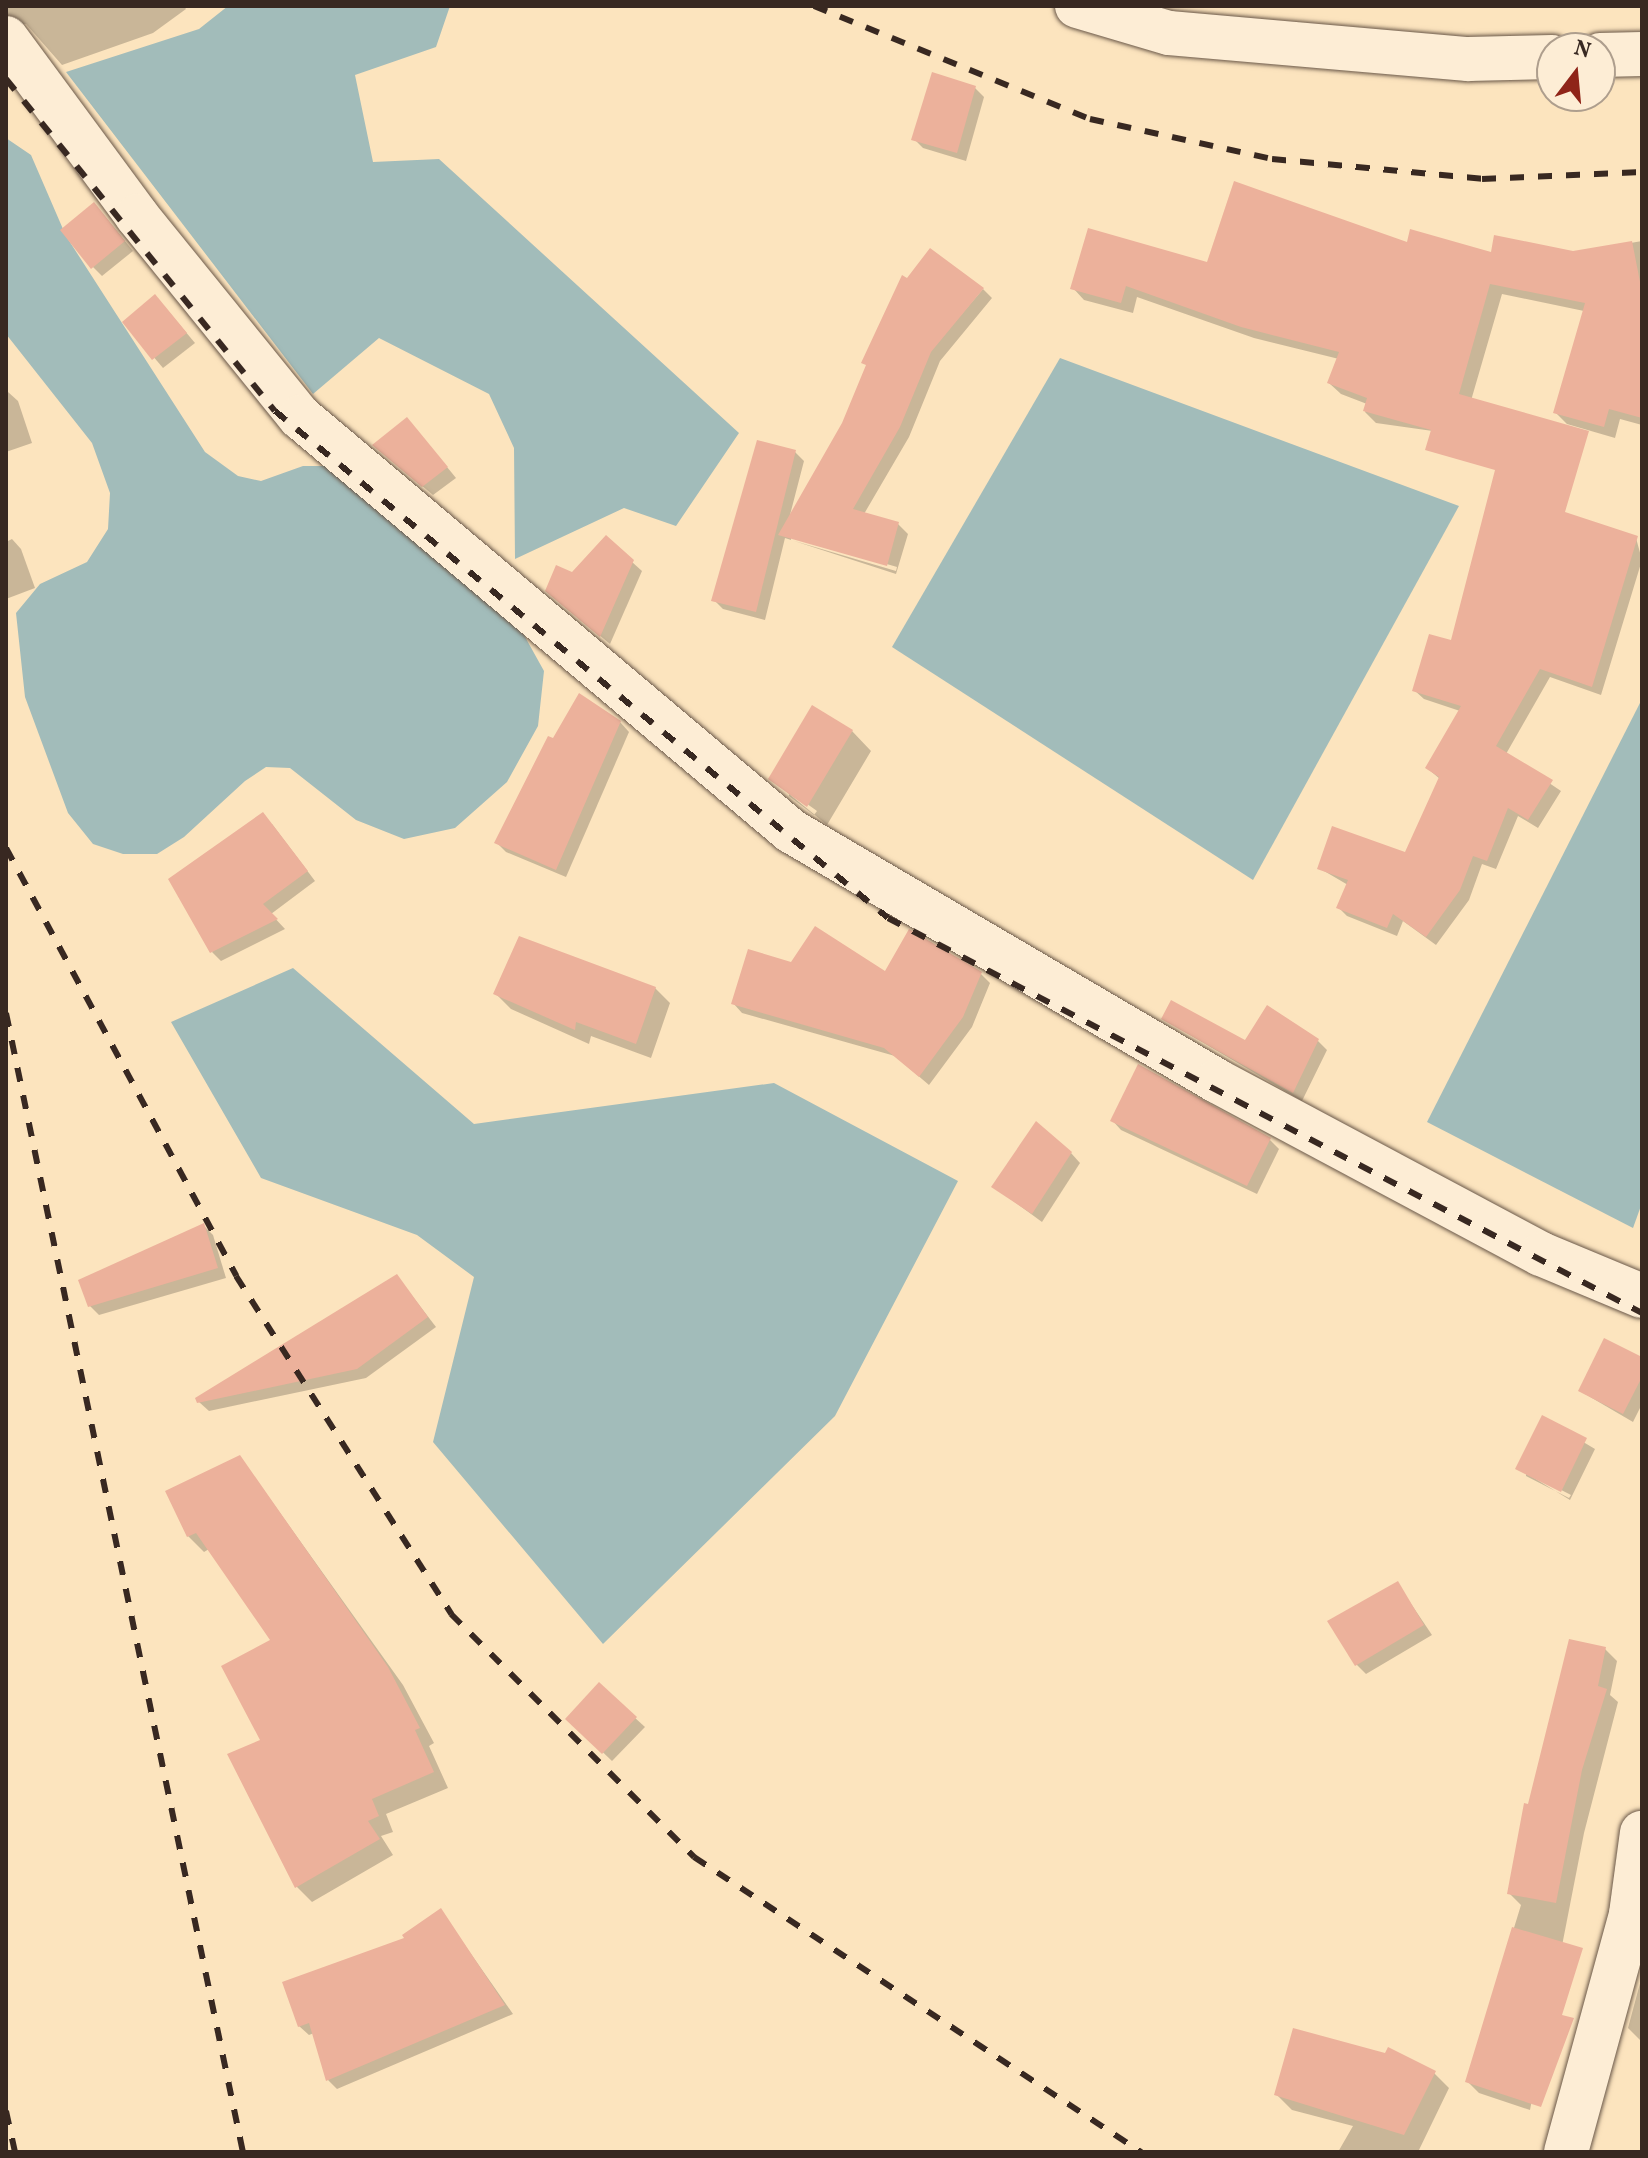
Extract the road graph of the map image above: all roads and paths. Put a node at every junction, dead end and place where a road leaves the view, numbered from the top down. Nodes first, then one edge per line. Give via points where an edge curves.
1 (1077, 6) edge
2 (6, 38) edge
3 (1642, 54) edge
4 (1616, 55) edge
5 (1536, 57) edge
6 (1642, 1296) edge
7 (1642, 1833) edge
8 (1566, 2152) edge

1 - 5 street via 1169,33 1468,59
2 - 6 street via 137,216 300,417 791,831 1217,1081 1541,1254
3 - 4 street
7 - 8 street via 1631,1914

